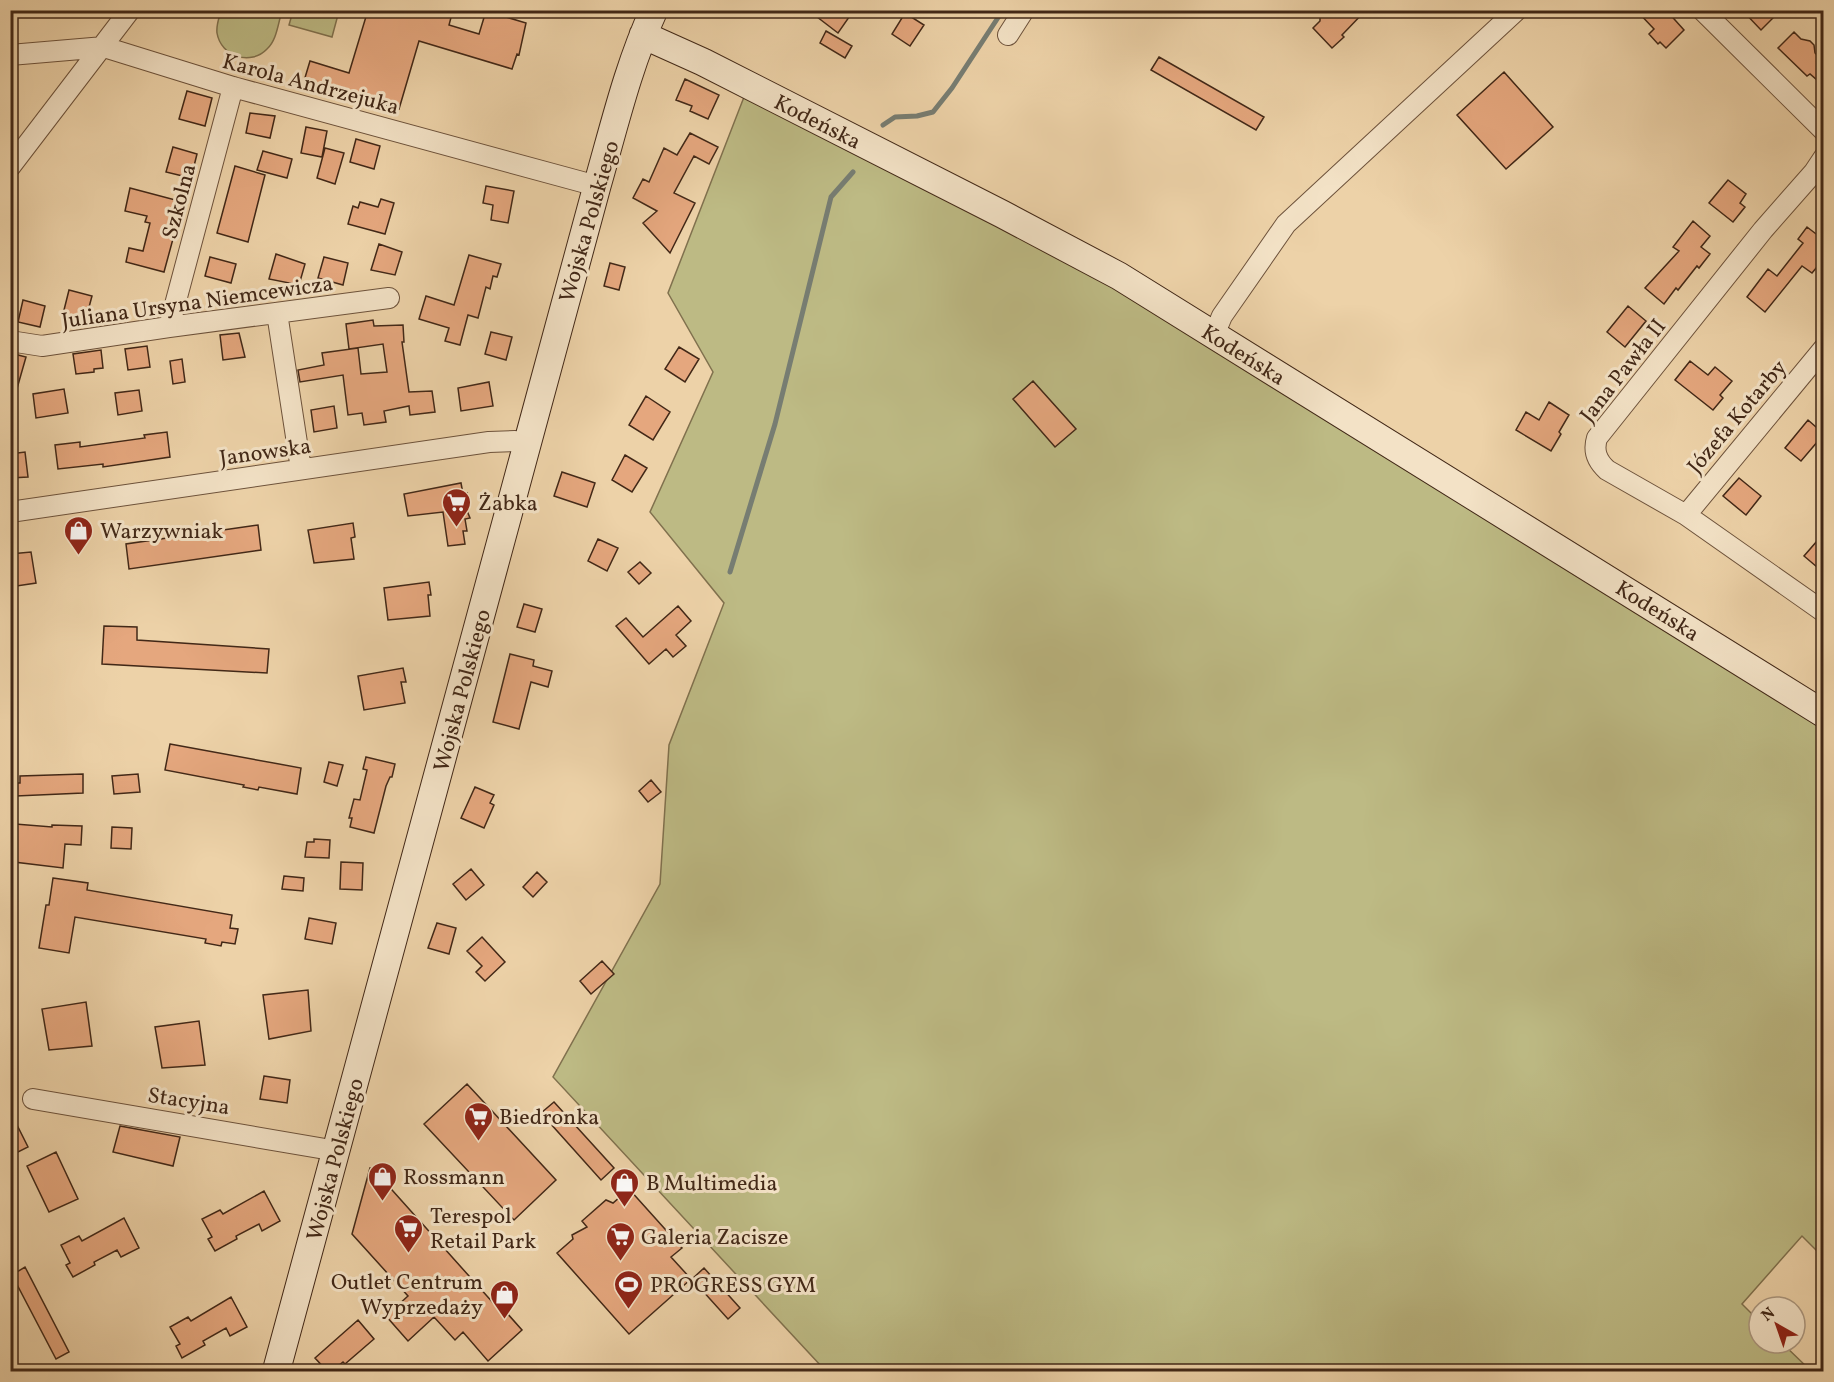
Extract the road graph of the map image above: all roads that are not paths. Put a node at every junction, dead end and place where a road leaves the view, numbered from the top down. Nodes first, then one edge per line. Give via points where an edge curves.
1 (130, 10) edge
2 (654, 10) edge
3 (1024, 10) edge
4 (1517, 10) edge
5 (1702, 10) edge
6 (643, 35) junction
7 (1008, 35) dead end
8 (104, 47) junction
9 (10, 55) edge
10 (233, 87) junction
11 (1824, 131) edge
12 (1824, 157) edge
13 (10, 166) edge
14 (597, 186) junction
15 (390, 298) dead end
16 (277, 313) junction
17 (169, 327) junction
18 (1214, 335) junction
19 (10, 341) edge
20 (1824, 348) edge
21 (527, 443) junction
22 (301, 470) junction
23 (10, 512) edge
24 (1686, 514) junction
25 (1824, 612) edge
26 (1824, 714) edge
27 (33, 1099) dead end
28 (337, 1151) junction
29 (276, 1371) edge

1 - 8 street
2 - 6 main road, Wojska Polskiego
3 - 7 street
4 - 18 street via 1286,224 1222,316
5 - 11 street
6 - 14 main road, Wojska Polskiego
6 - 18 main road, Kodeńska via 1087,258
8 - 9 street, Karola Andrzejuka
8 - 10 street, Karola Andrzejuka
8 - 13 street
10 - 14 street, Karola Andrzejuka
10 - 17 street, Szkolna
12 - 24 street, Jana Pawła II via 1597,438 1594,447 1601,465
14 - 21 main road, Wojska Polskiego
15 - 16 street, Juliana Ursyna Niemcewicza
16 - 17 street, Juliana Ursyna Niemcewicza
16 - 22 street
17 - 19 street, Juliana Ursyna Niemcewicza via 42,346
18 - 26 main road, Kodeńska
20 - 24 street, Józefa Kotarby
21 - 22 street, Janowska via 489,442
21 - 28 main road, Wojska Polskiego
22 - 23 street, Janowska
24 - 25 street, Jana Pawła II
27 - 28 street, Stacyjna
28 - 29 main road, Wojska Polskiego

